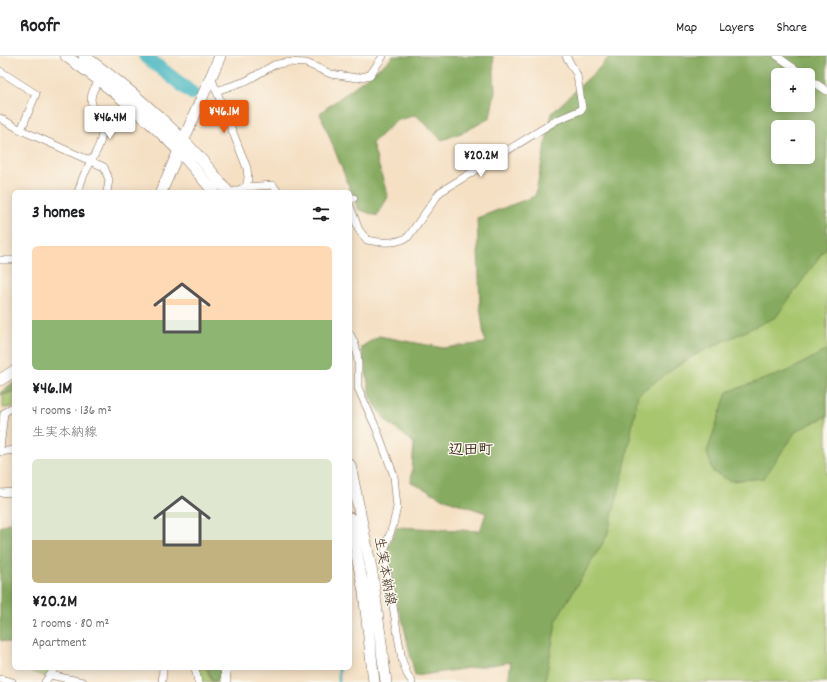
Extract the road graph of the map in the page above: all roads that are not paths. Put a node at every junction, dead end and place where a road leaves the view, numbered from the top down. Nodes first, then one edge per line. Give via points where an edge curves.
1 (66, 56) edge
2 (84, 56) edge
3 (220, 56) edge
4 (382, 56) edge
5 (566, 56) edge
6 (777, 56) edge
7 (794, 68) edge
8 (0, 70) edge
9 (211, 77) junction
10 (100, 80) junction
11 (815, 83) edge
12 (216, 91) junction
13 (827, 91) edge
14 (0, 118) edge
15 (21, 130) junction
16 (183, 139) junction
17 (178, 151) junction
18 (91, 162) junction
19 (246, 187) junction
20 (79, 190) edge
21 (107, 190) edge
22 (162, 190) edge
23 (212, 190) edge
24 (226, 190) edge
25 (238, 190) edge
26 (277, 190) edge
27 (352, 211) edge
28 (0, 260) edge
29 (12, 260) edge
30 (352, 338) edge
31 (12, 372) edge
32 (0, 380) edge
33 (12, 408) edge
34 (12, 450) edge
35 (0, 451) edge
36 (352, 475) edge
37 (12, 492) edge
38 (0, 493) edge
39 (352, 529) edge
40 (54, 670) edge
41 (163, 670) edge
42 (195, 670) edge
43 (225, 670) edge
44 (50, 675) junction
45 (0, 679) edge
46 (12, 682) edge
47 (45, 682) edge
48 (84, 682) edge
49 (162, 682) edge
50 (198, 682) edge
51 (226, 682) edge
52 (374, 682) edge
53 (386, 682) edge
54 (412, 682) edge

1 - 10 main road
2 - 16 main road via 146,105
3 - 9 main road
4 - 12 street via 370,75 362,77 331,74 306,63 287,62 274,65 246,81
5 - 27 street via 577,75 581,110 557,120 440,192 408,237 395,242 367,240 359,230
6 - 7 street
8 - 15 street via 36,94
9 - 12 street
9 - 16 main road
10 - 17 main road via 130,104
10 - 18 street via 90,96 102,134
11 - 13 street
12 - 19 street via 247,168
14 - 15 street
15 - 18 street
16 - 17 main road
16 - 24 main road
17 - 22 main road
17 - 23 main road
18 - 20 street
18 - 21 street via 104,167 109,180
19 - 25 street
19 - 26 street via 273,185
28 - 29 street
30 - 54 street via 357,352 358,388 394,476 397,507 385,548 385,559 402,660
31 - 32 main road
33 - 35 street via 4,413
34 - 35 street
36 - 53 main road, 生実本納線 via 372,573
37 - 38 street
39 - 52 main road, 生実本納線 via 364,592
40 - 44 street
41 - 49 street
42 - 50 street
43 - 51 street
44 - 47 street
44 - 48 street
45 - 46 street

